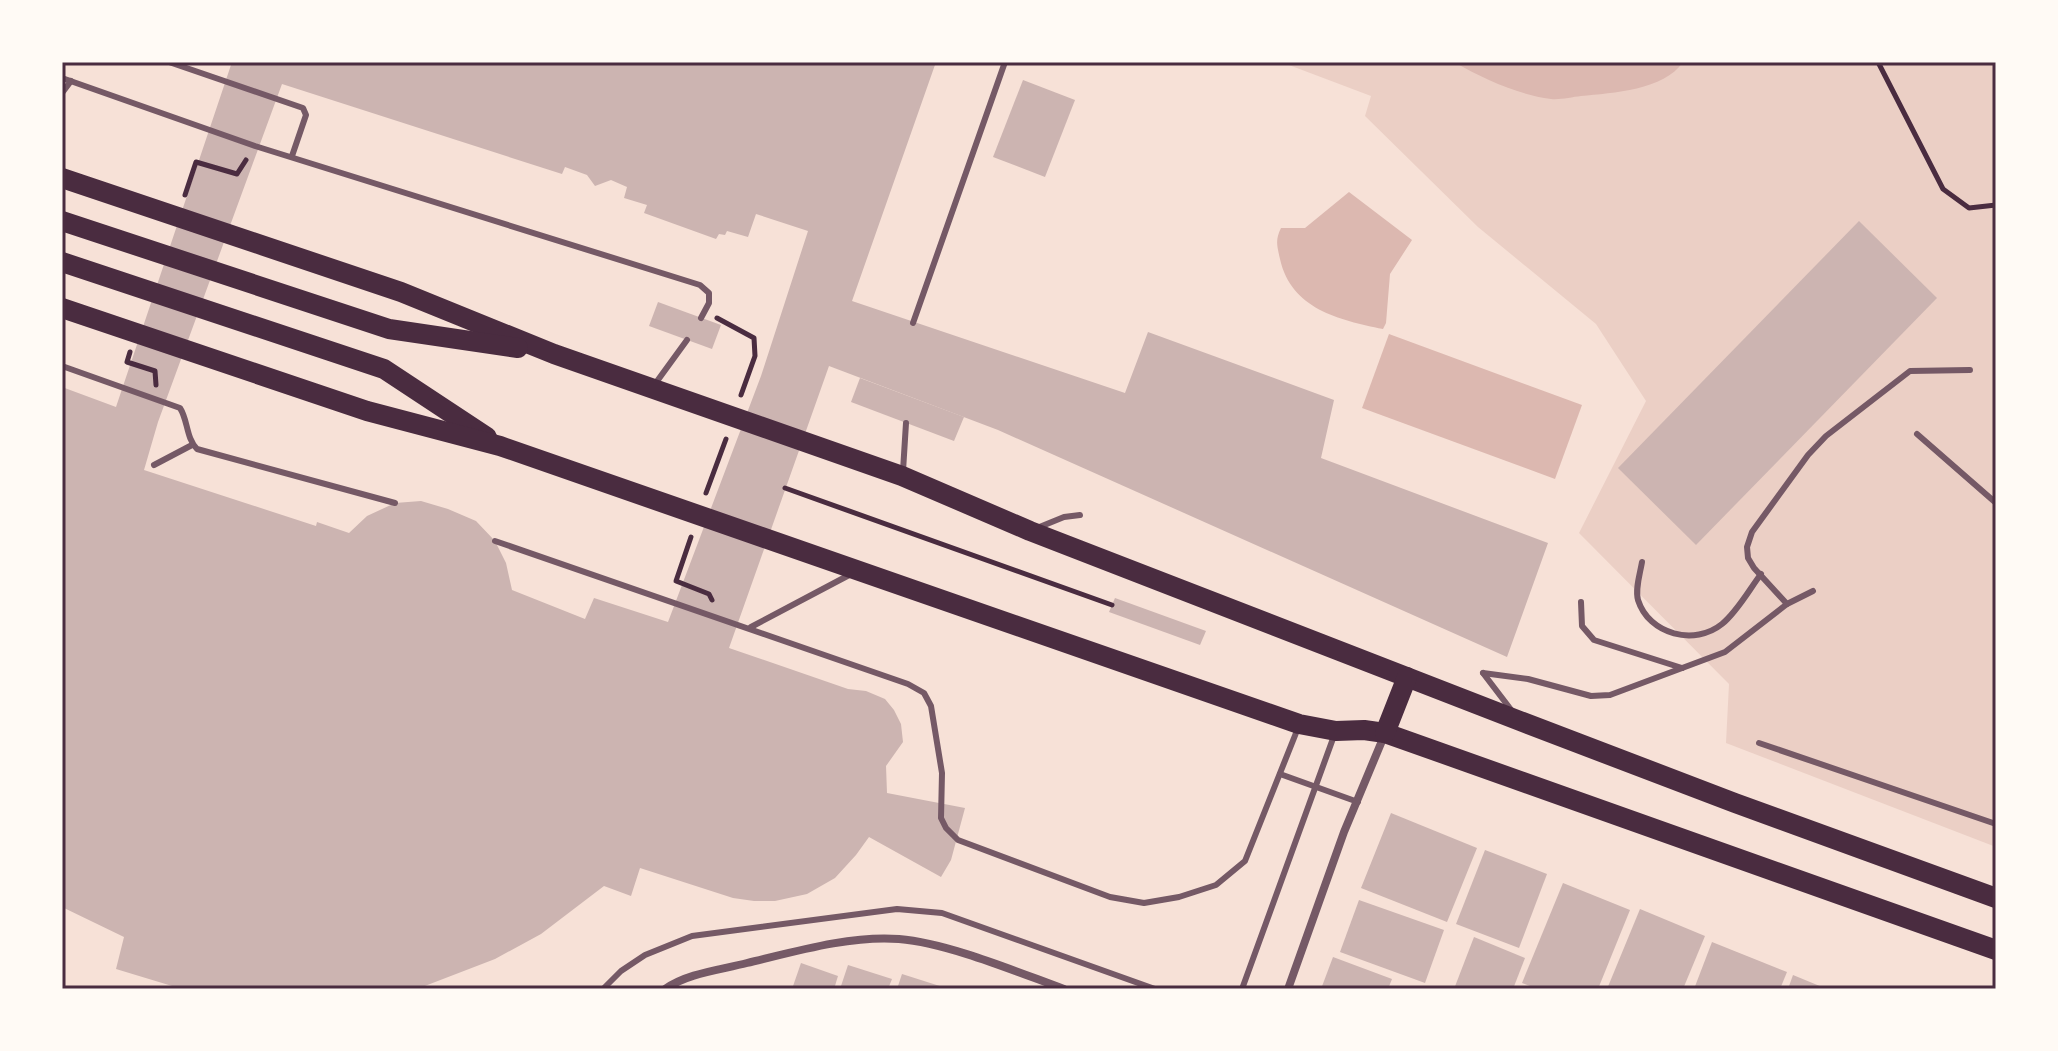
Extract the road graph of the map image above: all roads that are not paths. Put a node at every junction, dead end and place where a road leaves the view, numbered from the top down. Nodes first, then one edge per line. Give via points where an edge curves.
1 (169, 62) edge
2 (1005, 62) edge
3 (62, 78) edge
4 (71, 81) junction
5 (62, 93) edge
6 (292, 156) junction
7 (62, 178) edge
8 (62, 221) edge
9 (62, 262) edge
10 (62, 308) edge
11 (703, 315) road end
12 (913, 323) dead end
13 (687, 340) dead end
14 (554, 354) junction
15 (62, 366) edge
16 (1970, 370) dead end
17 (652, 387) junction
18 (906, 423) dead end
19 (1917, 434) dead end
20 (192, 445) junction
21 (500, 446) junction
22 (154, 465) dead end
23 (902, 476) junction
24 (395, 503) dead end
25 (1996, 503) edge
26 (1080, 515) dead end
27 (1030, 531) junction
28 (495, 541) dead end
29 (1642, 562) dead end
30 (860, 570) junction
31 (1761, 574) junction
32 (1813, 591) dead end
33 (1581, 602) dead end
34 (1787, 604) junction
35 (751, 627) junction
36 (1682, 668) junction
37 (1407, 677) junction
38 (1520, 721) junction
39 (1299, 724) junction
40 (1336, 731) junction
41 (1385, 733) junction
42 (1759, 743) dead end
43 (1280, 774) junction
44 (1316, 787) junction
45 (1358, 802) junction
46 (1996, 824) edge
47 (1996, 898) edge
48 (1996, 950) edge
49 (669, 988) edge
50 (603, 989) edge
51 (1064, 989) edge
52 (1155, 989) edge
53 (1242, 989) edge
54 (1288, 989) edge

1 - 6 lane via 303,108 306,115
2 - 12 lane
3 - 4 lane
4 - 5 lane
4 - 6 lane
6 - 11 lane via 700,285 709,293
7 - 14 highway via 401,292
8 - 14 highway via 389,329
9 - 21 highway via 384,369
10 - 21 highway via 367,411
13 - 17 lane
14 - 17 highway
15 - 20 lane via 180,408
16 - 31 lane via 1910,371 1826,436 1752,532 1748,558
17 - 23 highway
18 - 23 lane
19 - 25 lane
20 - 22 lane
20 - 24 lane
21 - 30 highway
23 - 27 highway
26 - 27 lane
27 - 37 highway
28 - 35 lane
29 - 31 lane via 1638,599 1646,614 1658,627 1689,636 1722,624
30 - 35 lane
30 - 39 highway
31 - 34 lane
32 - 34 lane
33 - 36 lane via 1582,626 1594,640
34 - 36 lane via 1725,652
35 - 43 lane via 924,693 942,773 941,818 946,828 958,840 1110,897 1144,903 1216,885 1245,861
36 - 38 lane via 1610,695 1591,696 1483,673
37 - 38 highway
37 - 41 highway
38 - 47 highway
39 - 40 highway
39 - 43 lane
40 - 41 highway
40 - 44 lane
41 - 45 street
41 - 48 highway
42 - 46 lane
43 - 44 lane
44 - 45 lane
44 - 53 lane
45 - 54 street
49 - 51 street via 685,979 782,954 898,939 936,946
50 - 52 lane via 645,955 692,936 897,909 942,913

